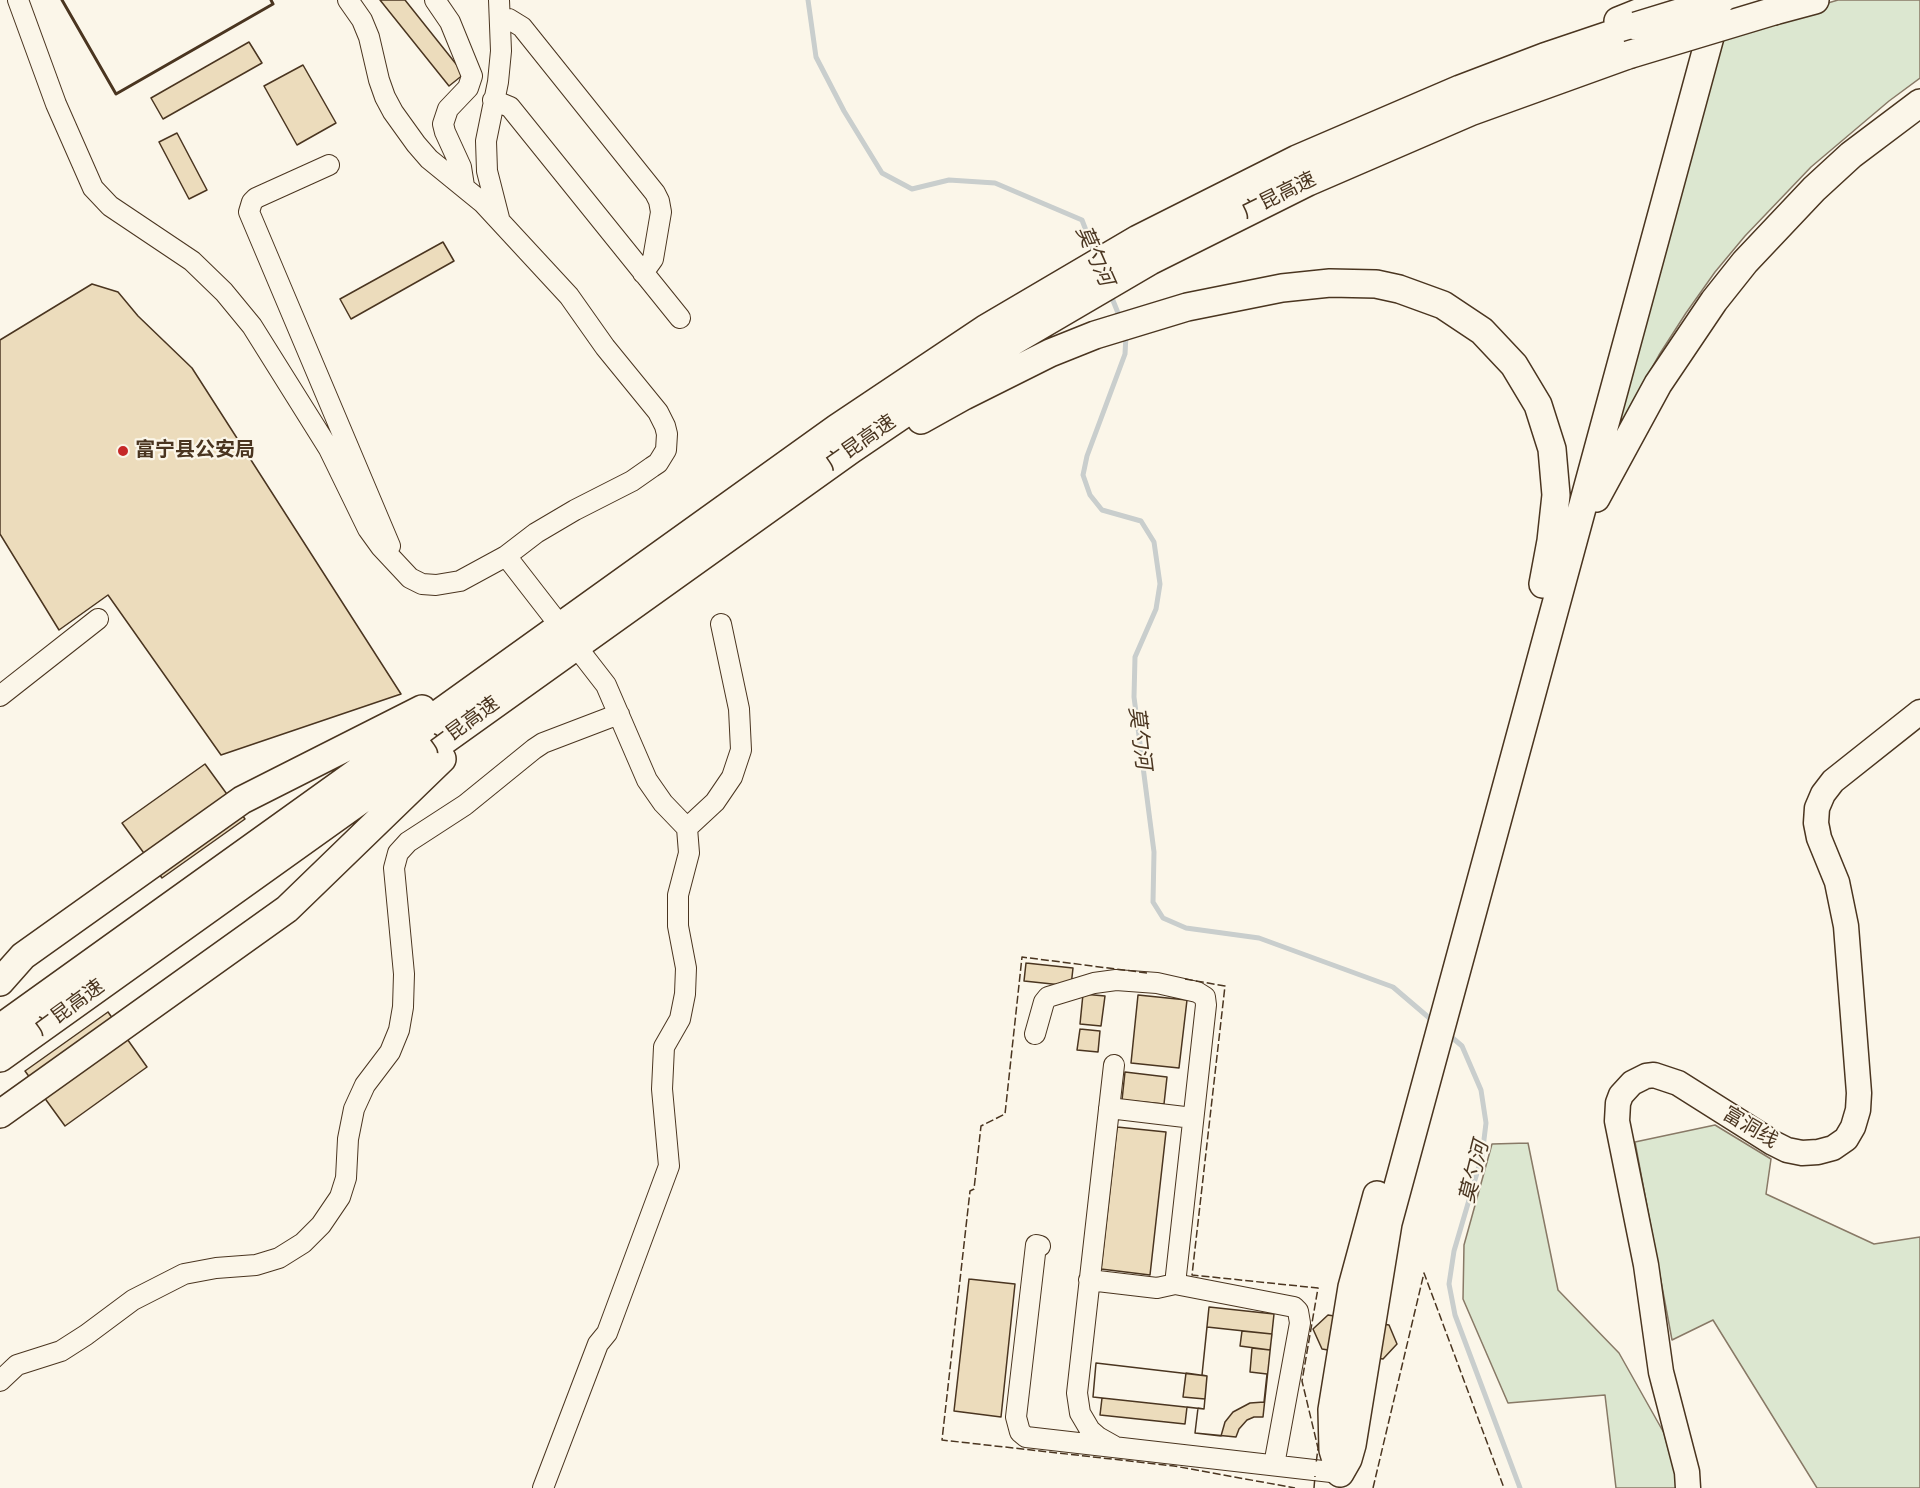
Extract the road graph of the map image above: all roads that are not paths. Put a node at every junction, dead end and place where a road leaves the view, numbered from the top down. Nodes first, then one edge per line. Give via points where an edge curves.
1 (18, 0) edge
2 (348, 0) edge
3 (435, 0) edge
4 (499, 0) edge
5 (1670, 0) edge
6 (1702, 0) edge
7 (1720, 0) edge
8 (1815, 0) edge
9 (1638, 19) junction
10 (500, 20) junction
11 (493, 100) junction
12 (1920, 103) edge
13 (329, 165) dead end
14 (464, 186) junction
15 (1267, 188) junction
16 (500, 220) junction
17 (643, 273) junction
18 (680, 318) dead end
19 (914, 402) junction
20 (506, 556) junction
21 (390, 558) junction
22 (1551, 586) junction
23 (99, 619) dead end
24 (721, 624) dead end
25 (503, 683) junction
26 (0, 696) edge
27 (1920, 712) edge
28 (619, 714) junction
29 (687, 828) junction
30 (0, 982) edge
31 (0, 1028) edge
32 (1035, 1034) dead end
33 (0, 1059) edge
34 (1114, 1065) dead end
35 (1109, 1108) junction
36 (0, 1114) edge
37 (1193, 1118) junction
38 (1040, 1246) dead end
39 (1089, 1280) junction
40 (1175, 1284) junction
41 (0, 1381) edge
42 (1125, 1449) junction
43 (1274, 1465) junction
44 (1340, 1480) edge
45 (543, 1488) edge
46 (1688, 1488) edge

1 - 21 street via 56,105 93,188 110,206 192,261 252,326 329,449 368,529
2 - 14 street via 366,28 379,80 393,112 429,159
3 - 14 street via 450,22 472,76 468,88 448,109 443,124 461,167
4 - 10 street
5 - 9 highway
6 - 22 highway
7 - 9 highway, 广昆高速, bridge
7 - 22 highway
8 - 15 highway, 广昆高速, bridge via 1628,55
9 - 15 highway, 广昆高速 via 1378,123
10 - 11 street via 501,51
10 - 17 street via 522,27 655,192 661,212 653,260
11 - 16 street via 486,141 487,171
11 - 17 street via 510,106
12 - 22 highway via 1851,155 1814,189 1714,301 1658,384
13 - 21 street via 256,198 249,212 390,546
14 - 16 street
15 - 19 highway, 广昆高速
16 - 20 street via 569,296 658,412 668,442 663,456 646,472 536,533
17 - 18 street
19 - 22 highway via 1006,374 1095,335 1187,307 1258,292 1330,283 1399,289 1463,317 1499,347 1538,405 1552,449 1556,495
19 - 25 highway, 广昆高速
19 - 25 highway, 广昆高速 via 637,602
20 - 21 street via 460,581 436,585 410,578
20 - 28 street via 606,685
22 - 44 highway via 1417,1082 1388,1223 1352,1445
23 - 26 street
24 - 29 street via 739,709 741,750 732,777 716,802
25 - 30 highway via 242,800 23,956
25 - 31 highway, 广昆高速
25 - 33 highway, 广昆高速
25 - 36 highway via 287,909
27 - 46 main road, 富洞线 via 1833,781 1817,808 1819,838 1837,882 1846,926 1859,1093 1858,1110 1846,1139 1818,1152 1787,1150 1678,1083 1654,1075 1632,1083 1618,1102 1617,1121 1646,1265 1661,1372
28 - 29 street via 647,780
28 - 41 street via 543,743 398,853 394,868 404,974 399,1030 390,1052 364,1085 354,1109 346,1178 340,1197 321,1225 303,1243 279,1258 256,1265 184,1274 133,1299 61,1351 17,1365
29 - 45 street via 689,853 678,896 685,994 680,1019 664,1047 662,1089 669,1166 607,1333 598,1344
32 - 37 street via 1048,997 1094,983 1157,983 1201,994 1206,1005
34 - 35 street
35 - 37 street
35 - 39 street
37 - 40 street
38 - 42 street via 1036,1245 1016,1417 1020,1432 1033,1439
39 - 40 street via 1157,1288
39 - 42 street via 1077,1403 1090,1430 1106,1443
40 - 43 street via 1288,1305 1298,1311 1300,1323
42 - 43 street
43 - 44 street

